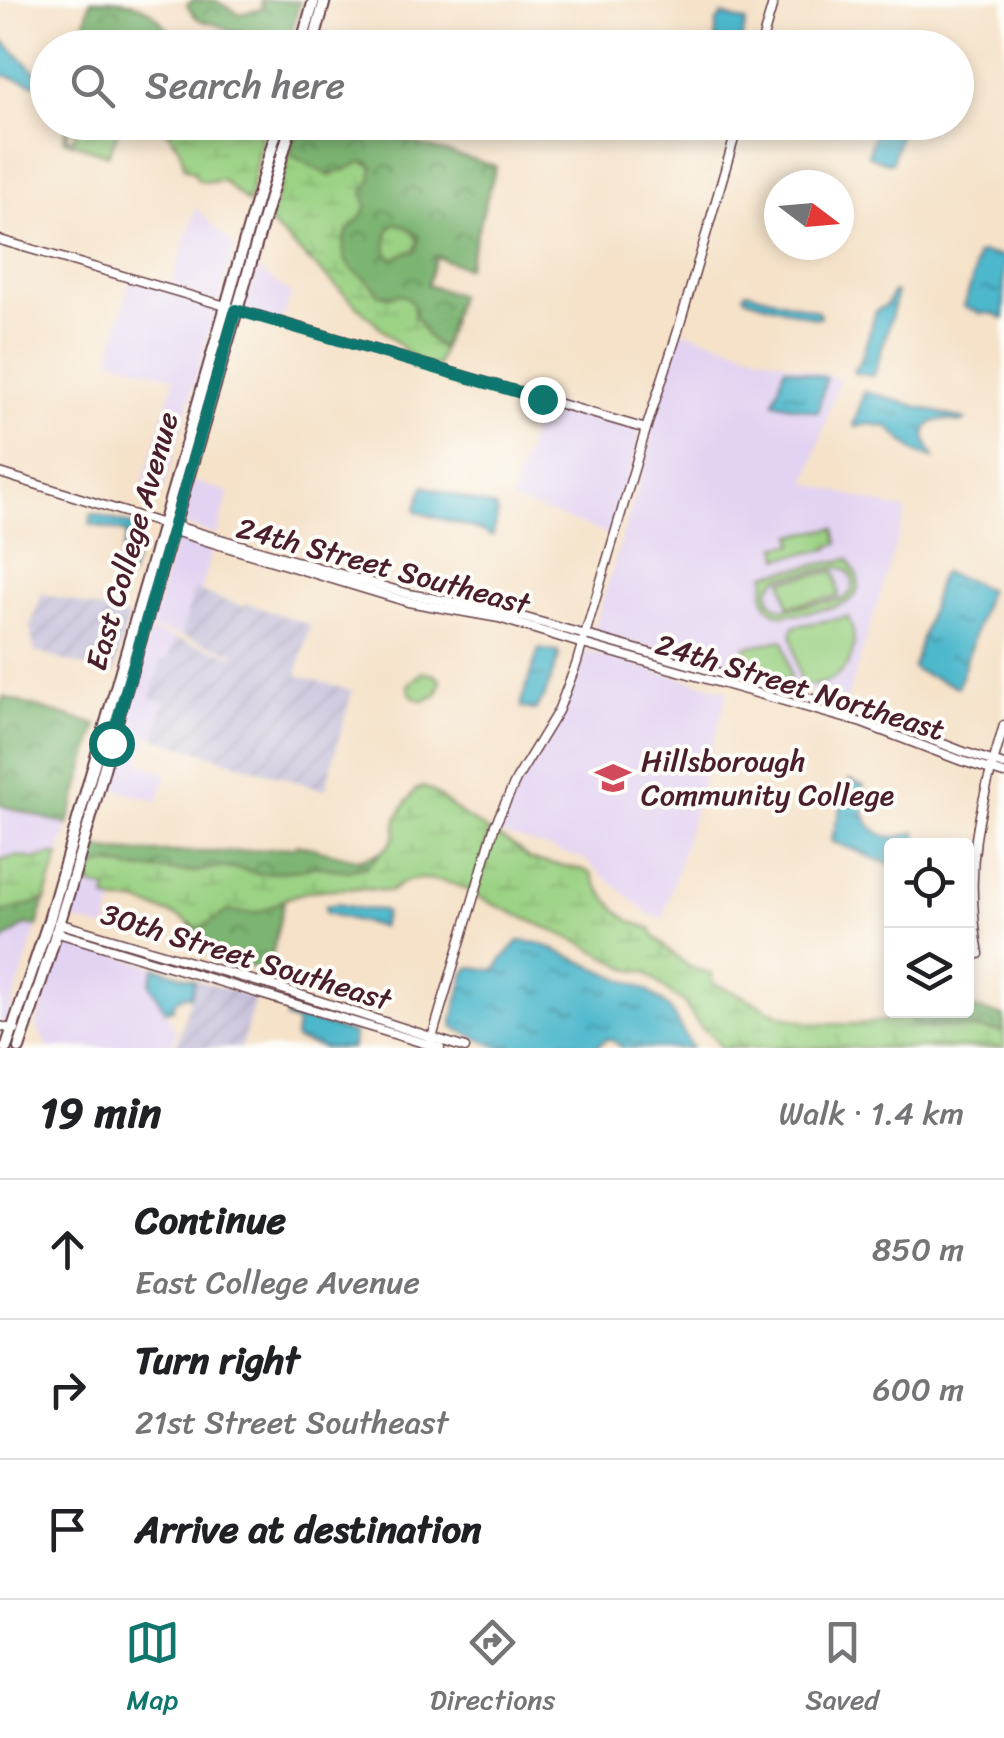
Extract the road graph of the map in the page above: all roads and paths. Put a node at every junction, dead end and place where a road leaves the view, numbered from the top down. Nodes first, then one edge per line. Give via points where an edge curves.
1 (314, 0) edge
2 (325, 0) edge
3 (774, 0) edge
4 (305, 30) edge
5 (317, 30) edge
6 (765, 30) edge
7 (274, 140) edge
8 (286, 140) edge
9 (733, 140) edge
10 (0, 240) edge
11 (231, 309) junction
12 (646, 430) junction
13 (0, 473) edge
14 (168, 526) junction
15 (584, 640) junction
16 (1004, 726) edge
17 (1004, 765) edge
18 (992, 766) junction
19 (1004, 774) edge
20 (53, 926) junction
21 (978, 954) dead end
22 (0, 1026) edge
23 (18, 1031) junction
24 (430, 1045) edge
25 (6, 1048) edge
26 (19, 1048) edge
27 (464, 1048) edge

1 - 4 main road
2 - 5 main road
3 - 6 street
7 - 11 main road, East College Avenue
8 - 11 main road, East College Avenue
9 - 12 street
10 - 11 street
11 - 12 street
11 - 14 main road, East College Avenue
12 - 15 street
13 - 14 street, 24th Street Southeast
14 - 15 street, 24th Street Southeast via 409,594 501,611
14 - 20 main road, East College Avenue
15 - 18 street, 24th Street Northeast via 872,726 962,762
15 - 24 street via 558,710 495,825
16 - 18 street
17 - 18 street, 24th Street Northeast
18 - 19 street, 24th Street Northeast
18 - 21 street via 973,850
20 - 23 main road, East College Avenue
20 - 24 street, 30th Street Southeast
22 - 23 street
23 - 25 main road
23 - 26 main road
24 - 27 street, 30th Street Southeast

